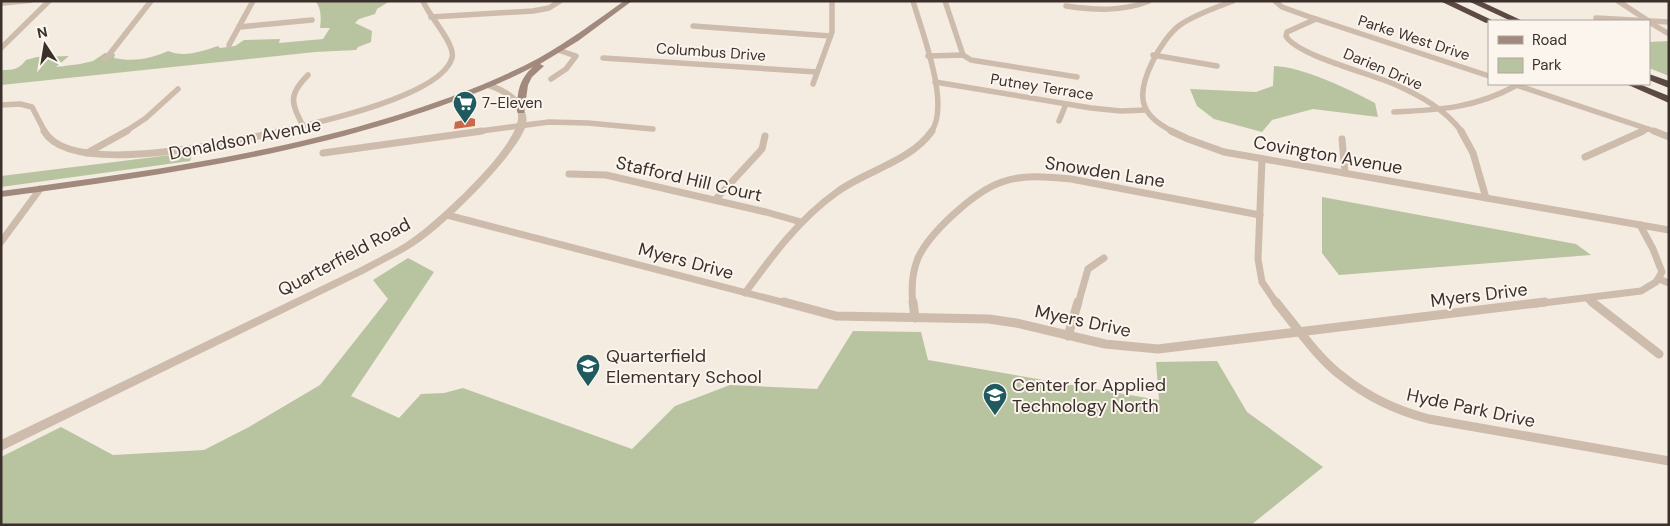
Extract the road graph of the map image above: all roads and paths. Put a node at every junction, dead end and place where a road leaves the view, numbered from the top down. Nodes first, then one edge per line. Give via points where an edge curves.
1 (31, 1) edge
2 (49, 1) edge
3 (151, 1) edge
4 (253, 1) edge
5 (423, 1) edge
6 (560, 1) edge
7 (629, 1) edge
8 (832, 1) edge
9 (913, 1) edge
10 (945, 1) edge
11 (1149, 1) edge
12 (1233, 1) edge
13 (1275, 1) edge
14 (1444, 1) edge
15 (1472, 1) edge
16 (1618, 1) edge
17 (1, 4) edge
18 (1066, 6) dead end
19 (431, 17) junction
20 (1596, 18) dead end
21 (1316, 19) junction
22 (312, 20) dead end
23 (1516, 20) edge
24 (1631, 20) edge
25 (1646, 20) edge
26 (1650, 21) edge
27 (1488, 22) edge
28 (1650, 22) edge
29 (1669, 22) edge
30 (693, 26) dead end
31 (239, 27) junction
32 (1669, 34) edge
33 (830, 36) junction
34 (229, 45) dead end
35 (1, 48) edge
36 (556, 52) junction
37 (963, 55) junction
38 (928, 56) junction
39 (1154, 56) junction
40 (603, 58) dead end
41 (105, 60) dead end
42 (1217, 66) dead end
43 (818, 72) junction
44 (308, 75) dead end
45 (1488, 76) edge
46 (1078, 77) dead end
47 (1650, 77) edge
48 (551, 79) dead end
49 (935, 82) junction
50 (813, 84) dead end
51 (488, 85) junction
52 (1514, 85) edge
53 (1518, 85) edge
54 (1633, 85) edge
55 (1669, 85) edge
56 (178, 89) dead end
57 (1669, 100) edge
58 (1, 104) edge
59 (1066, 104) junction
60 (1146, 110) junction
61 (1438, 110) junction
62 (521, 111) junction
63 (1394, 112) dead end
64 (1059, 121) dead end
65 (304, 126) junction
66 (522, 126) junction
67 (653, 129) dead end
68 (1648, 129) junction
69 (765, 136) dead end
70 (1669, 138) edge
71 (1342, 139) dead end
72 (87, 153) junction
73 (323, 153) dead end
74 (1585, 157) dead end
75 (1262, 159) junction
76 (1345, 173) junction
77 (569, 174) dead end
78 (40, 189) junction
79 (1, 194) edge
80 (1486, 198) junction
81 (715, 200) junction
82 (447, 215) junction
83 (1260, 215) junction
84 (801, 222) junction
85 (1640, 224) junction
86 (1669, 230) edge
87 (1, 242) edge
88 (1104, 258) dead end
89 (1659, 279) junction
90 (1669, 283) edge
91 (745, 293) junction
92 (1588, 299) junction
93 (915, 318) junction
94 (1302, 333) junction
95 (1068, 336) junction
96 (1659, 354) dead end
97 (1, 446) edge
98 (1669, 461) edge

1 - 17 street
2 - 35 street
3 - 41 street
4 - 31 street
5 - 19 street
6 - 19 street via 533,11
7 - 36 main road
8 - 33 street
9 - 38 street
10 - 37 street
11 - 18 street via 1138,6 1111,9
12 - 39 street via 1181,25 1166,37
13 - 21 street, Parke West Drive via 1282,7
14 - 27 highway
15 - 23 highway
16 - 25 street
19 - 65 street via 453,54 443,74 402,97
20 - 24 street
21 - 45 street, Parke West Drive
21 - 61 street, Darien Drive via 1287,32 1289,42 1303,51 1385,80
22 - 31 street
26 - 29 street
28 - 32 street
30 - 33 street
31 - 34 street
33 - 43 street
36 - 48 street via 576,56 566,69
36 - 51 main road
36 - 62 main road via 526,78 522,87
37 - 38 street
37 - 46 street via 971,60
38 - 49 street
39 - 42 street
39 - 60 street via 1142,97
40 - 43 street, Columbus Drive
43 - 50 street
44 - 65 street via 294,88 291,98
47 - 55 highway
49 - 59 street, Putney Terrace
49 - 84 street via 940,114 930,136 908,154 850,183
51 - 62 street via 511,96
51 - 78 main road, Donaldson Avenue via 388,121 289,148 179,169
52 - 61 street via 1499,96 1478,104
53 - 68 street
54 - 57 highway
56 - 72 street via 145,118
58 - 72 street via 32,107 47,138 61,146
59 - 60 street, Putney Terrace via 1106,110
59 - 64 street
60 - 75 street, Covington Avenue via 1162,125 1195,142 1224,152
61 - 63 street
61 - 80 street, Darien Drive via 1454,122 1467,140
62 - 66 street
65 - 72 street via 232,142 164,152
66 - 67 street via 562,121
66 - 73 street
66 - 82 street, Quarterfield Road via 497,160
68 - 70 street
68 - 74 street
69 - 81 street via 762,149
71 - 76 street
75 - 76 street, Covington Avenue
75 - 83 street, Hyde Park Drive
76 - 80 street, Covington Avenue
77 - 81 street, Stafford Hill Court via 606,175
78 - 79 main road, Donaldson Avenue
78 - 87 street
80 - 85 street, Covington Avenue
81 - 84 street, Stafford Hill Court
82 - 91 street, Myers Drive
82 - 97 street, Quarterfield Road via 414,241 362,271
83 - 93 street, Snowden Lane via 1071,179 1039,176 1008,179 972,198 923,249 911,278
83 - 94 street, Hyde Park Drive via 1258,270 1262,282
84 - 91 street
85 - 86 street, Covington Avenue
85 - 89 street via 1662,272
88 - 95 street via 1088,269
89 - 90 street
89 - 92 street, Myers Drive via 1641,291
91 - 93 street, Myers Drive via 836,316
92 - 94 street, Myers Drive
92 - 96 street
93 - 95 street, Myers Drive via 990,319
94 - 95 street, Myers Drive via 1158,349 1116,346
94 - 98 street, Hyde Park Drive via 1342,377 1407,413 1452,424

